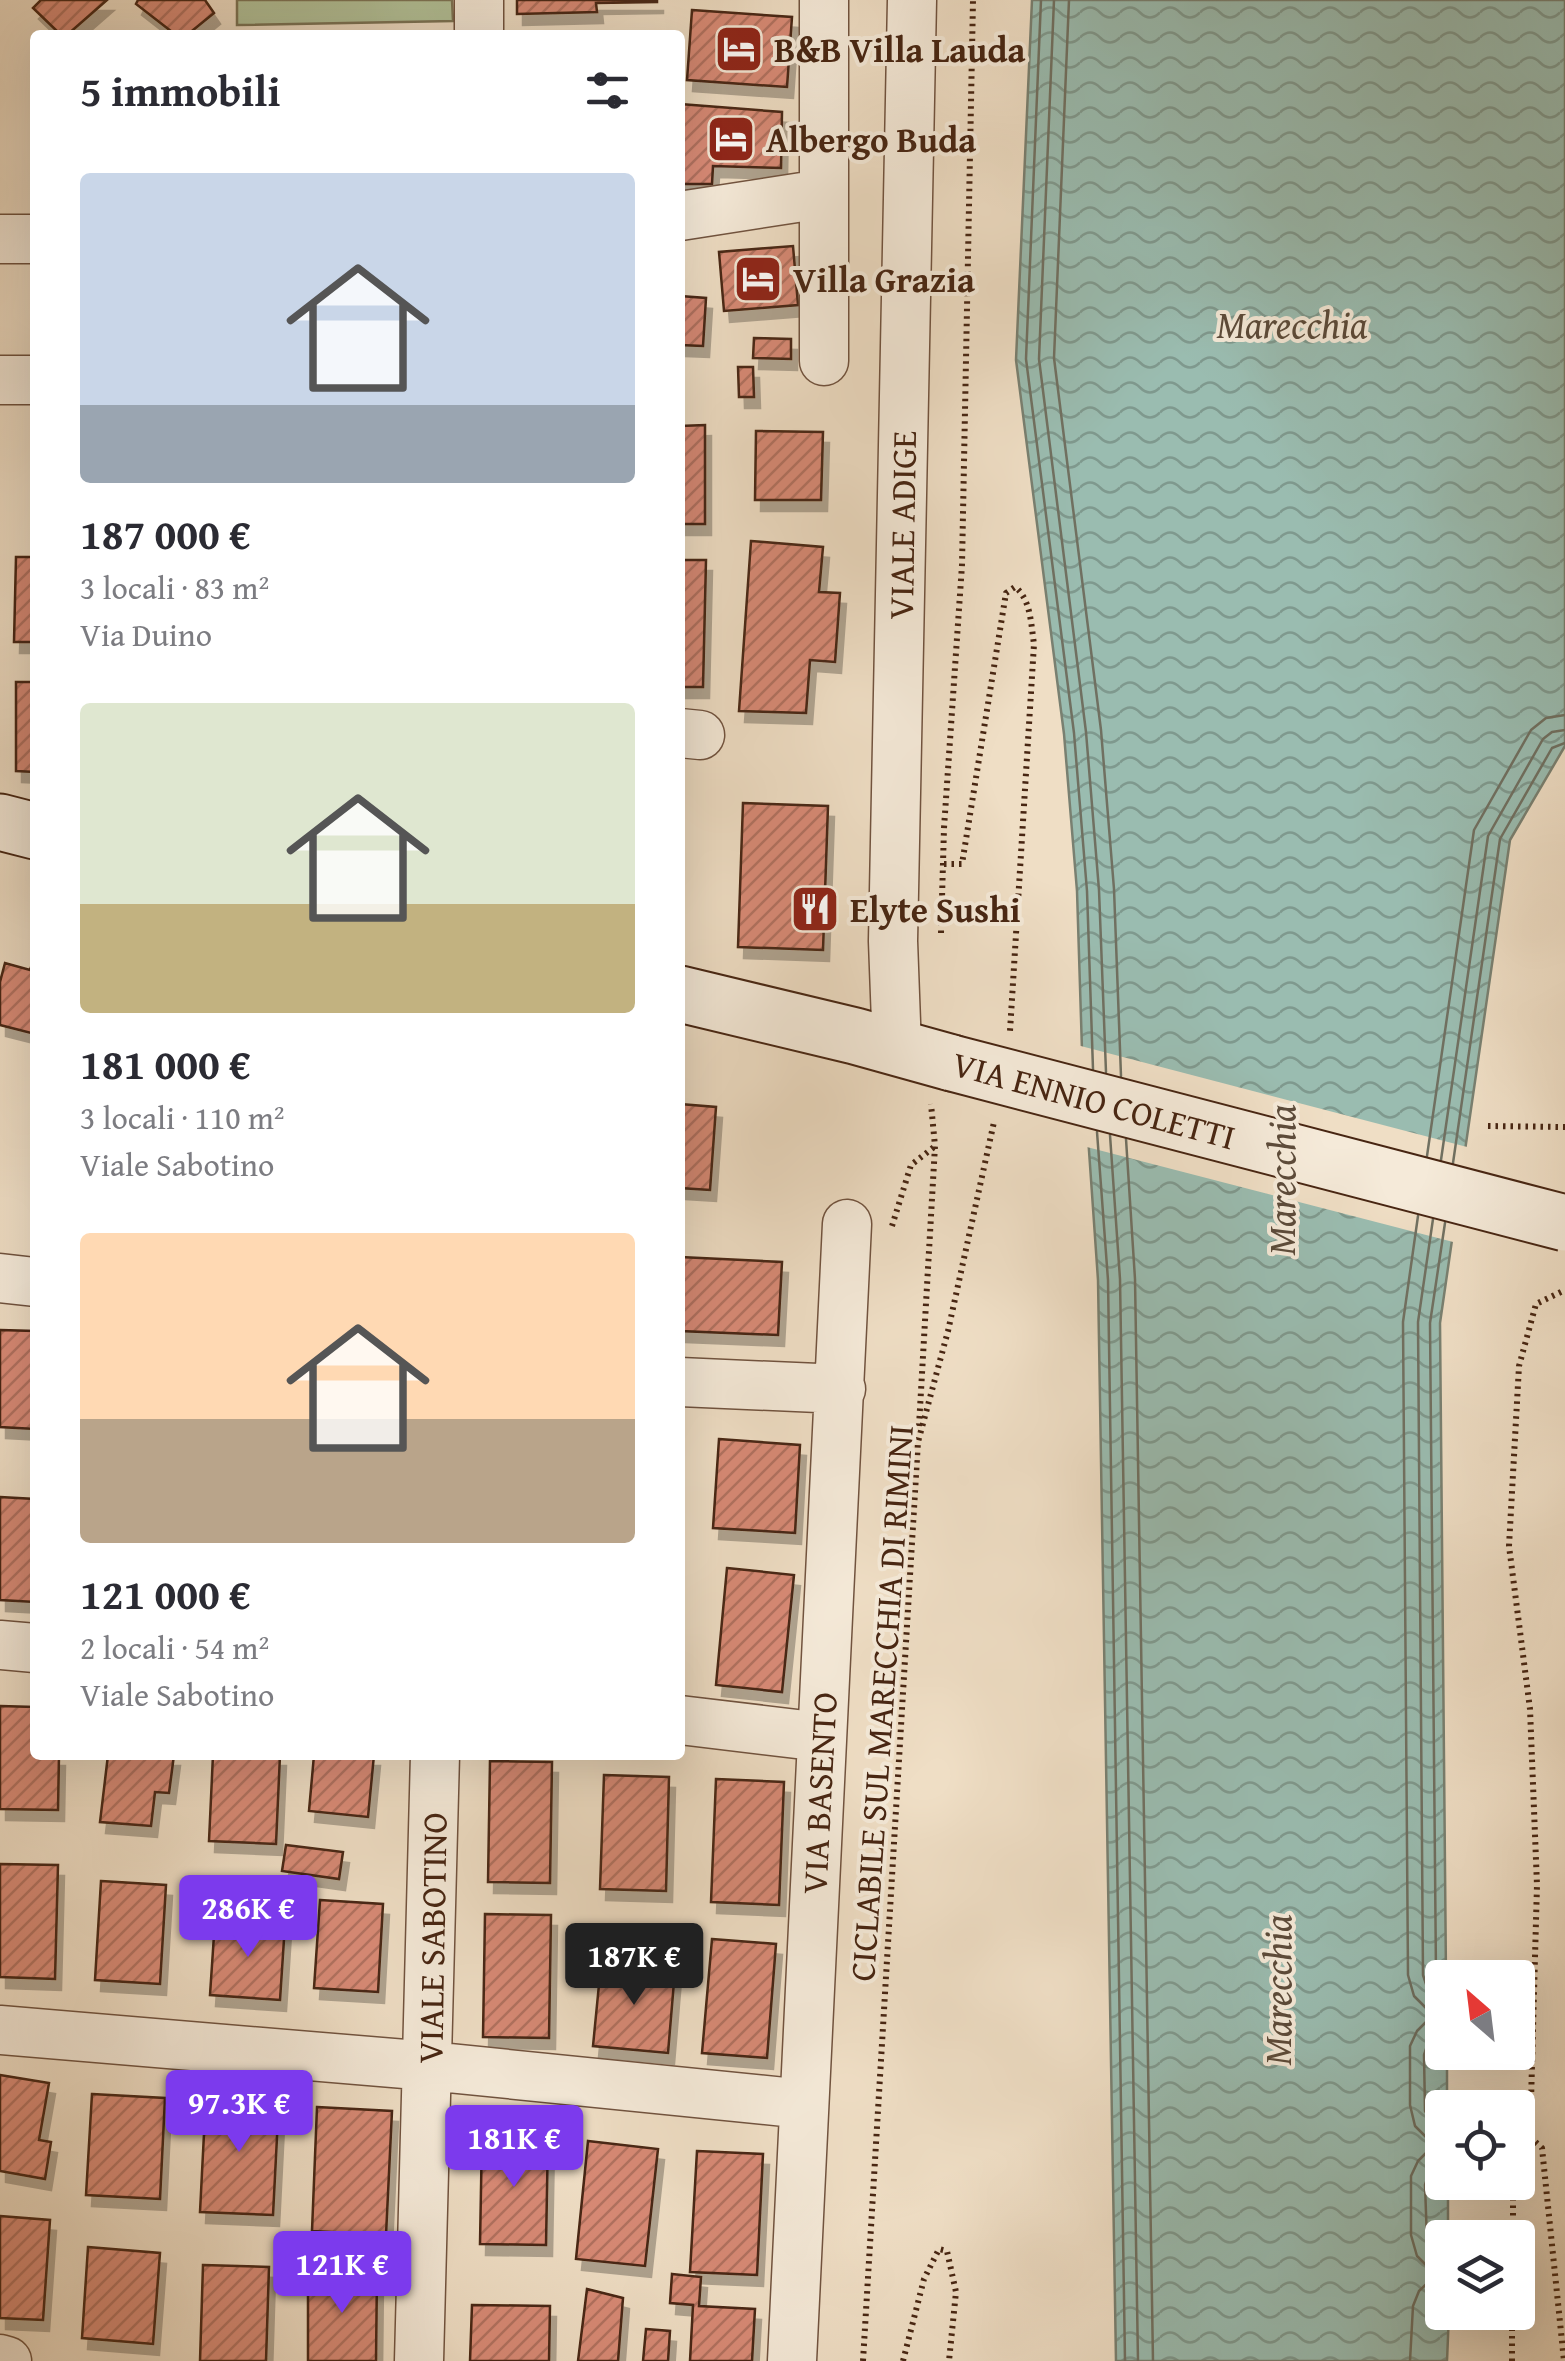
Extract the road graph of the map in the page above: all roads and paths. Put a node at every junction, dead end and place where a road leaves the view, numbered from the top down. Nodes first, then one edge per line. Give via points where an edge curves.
1 (479, 0) edge
2 (824, 0) edge
3 (912, 0) edge
4 (972, 0) edge
5 (479, 30) edge
6 (822, 194) junction
7 (685, 215) edge
8 (0, 238) edge
9 (30, 239) edge
10 (824, 360) dead end
11 (0, 380) edge
12 (30, 380) edge
13 (0, 822) edge
14 (30, 830) edge
15 (944, 864) junction
16 (940, 938) dead end
17 (685, 995) edge
18 (1009, 1040) dead end
19 (929, 1057) junction
20 (996, 1110) dead end
21 (1488, 1126) dead end
22 (1565, 1127) edge
23 (847, 1224) dead end
24 (1565, 1224) edge
25 (0, 1278) edge
26 (30, 1281) edge
27 (1565, 1290) edge
28 (685, 1382) edge
29 (841, 1389) junction
30 (918, 1442) junction
31 (0, 1644) edge
32 (30, 1647) edge
33 (685, 1721) edge
34 (822, 1736) junction
35 (436, 1760) edge
36 (0, 2030) edge
37 (429, 2066) junction
38 (1531, 2090) edge
39 (804, 2104) junction
40 (1535, 2142) edge
41 (1512, 2330) edge
42 (419, 2361) edge
43 (792, 2361) edge
44 (863, 2361) edge
45 (903, 2361) edge
46 (949, 2361) edge
47 (1512, 2361) edge
48 (1564, 2361) edge

1 - 5 street
2 - 6 street
3 - 19 street, VIALE ADIGE via 893,940
4 - 15 path via 962,565
6 - 7 street
6 - 10 street
8 - 9 street
11 - 12 street
13 - 14 street
15 - 16 path
15 - 18 path via 962,864 1006,594 1016,587 1027,602 1034,644
17 - 19 street, VIA ENNIO COLETTI
19 - 24 street, VIA ENNIO COLETTI, bridge
19 - 30 path via 935,1146
20 - 30 path, CICLABILE SUL MARECCHIA DI RIMINI
21 - 22 path
23 - 29 street, VIA BASENTO
25 - 26 street
27 - 38 path via 1536,1304 1519,1366 1510,1546 1530,1709 1537,1886
28 - 29 street
29 - 34 street, VIA BASENTO
30 - 44 path, CICLABILE SUL MARECCHIA DI RIMINI
31 - 32 street
33 - 34 street
34 - 39 street, VIA BASENTO
35 - 37 street, VIALE SABOTINO
36 - 37 street
37 - 39 street
37 - 42 street, VIALE SABOTINO
39 - 43 street, VIA BASENTO
40 - 48 path via 1542,2148
41 - 47 path
45 - 46 path via 924,2279 939,2249 947,2251 956,2292

